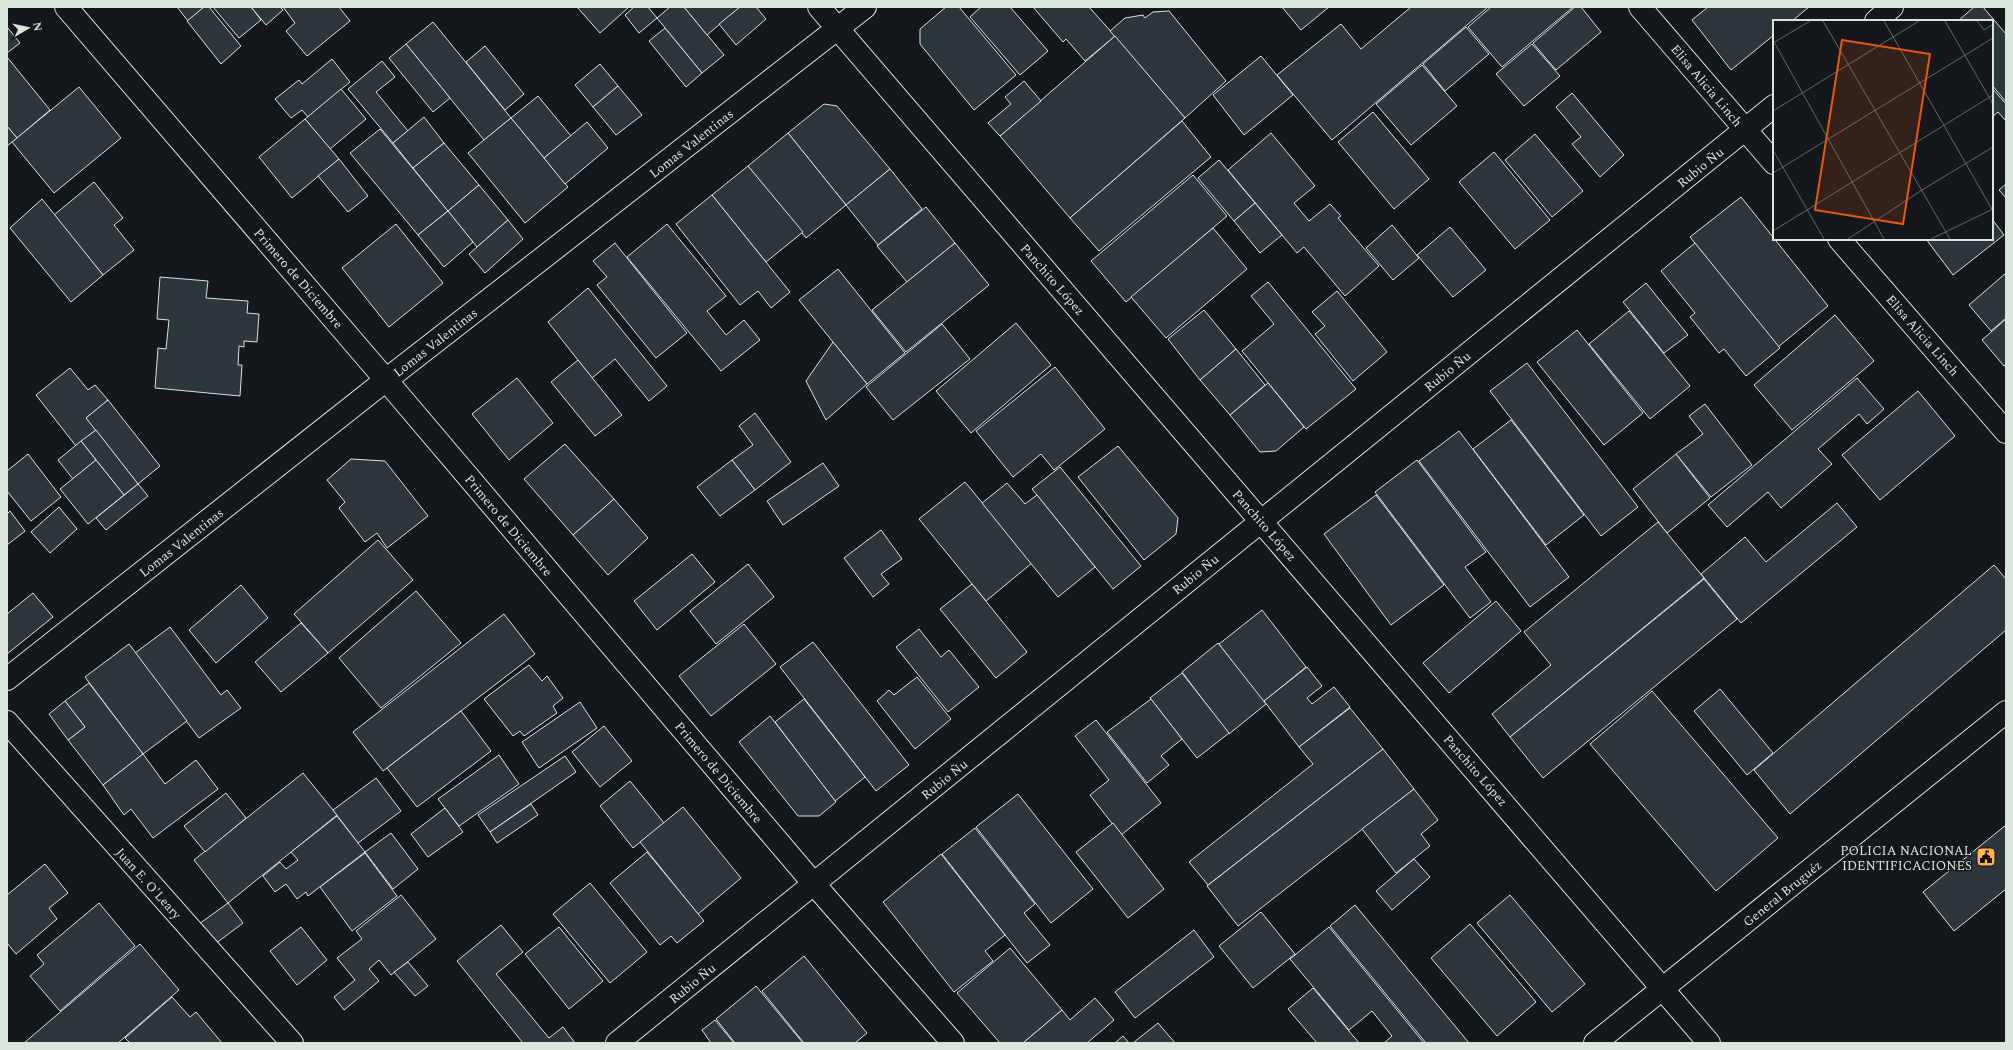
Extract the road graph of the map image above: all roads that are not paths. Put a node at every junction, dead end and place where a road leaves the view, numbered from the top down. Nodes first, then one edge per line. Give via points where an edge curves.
1 (66, 7) edge
2 (819, 7) edge
3 (866, 7) edge
4 (1640, 7) edge
5 (1892, 7) edge
6 (1877, 20) edge
7 (838, 29) junction
8 (1773, 107) edge
9 (1746, 130) junction
10 (1773, 162) edge
11 (1840, 240) edge
12 (386, 380) junction
13 (2006, 432) edge
14 (1261, 520) junction
15 (7, 679) edge
16 (2006, 712) edge
17 (7, 722) edge
18 (814, 884) junction
19 (1663, 989) junction
20 (292, 1043) edge
21 (617, 1043) edge
22 (953, 1043) edge
23 (1595, 1043) edge
24 (1709, 1043) edge

1 - 12 street, Primero de Diciembre
2 - 7 street, Panchito López
3 - 7 street, Lomas Valentinas
4 - 9 street, Elisa Alicia Linch
5 - 6 street
7 - 12 street, Lomas Valentinas
7 - 14 street, Panchito López
8 - 9 street, Rubio Ñu
9 - 10 street, Elisa Alicia Linch
9 - 14 street, Rubio Ñu
11 - 13 street, Elisa Alicia Linch
12 - 15 street, Lomas Valentinas
12 - 18 street, Primero de Diciembre
14 - 18 street, Rubio Ñu
14 - 19 street, Panchito López
16 - 19 street, General Bruguéz
17 - 20 street, Juan E. O'Leary
18 - 21 street, Rubio Ñu
18 - 22 street, Primero de Diciembre
19 - 23 street, General Bruguéz
19 - 24 street, Panchito López

